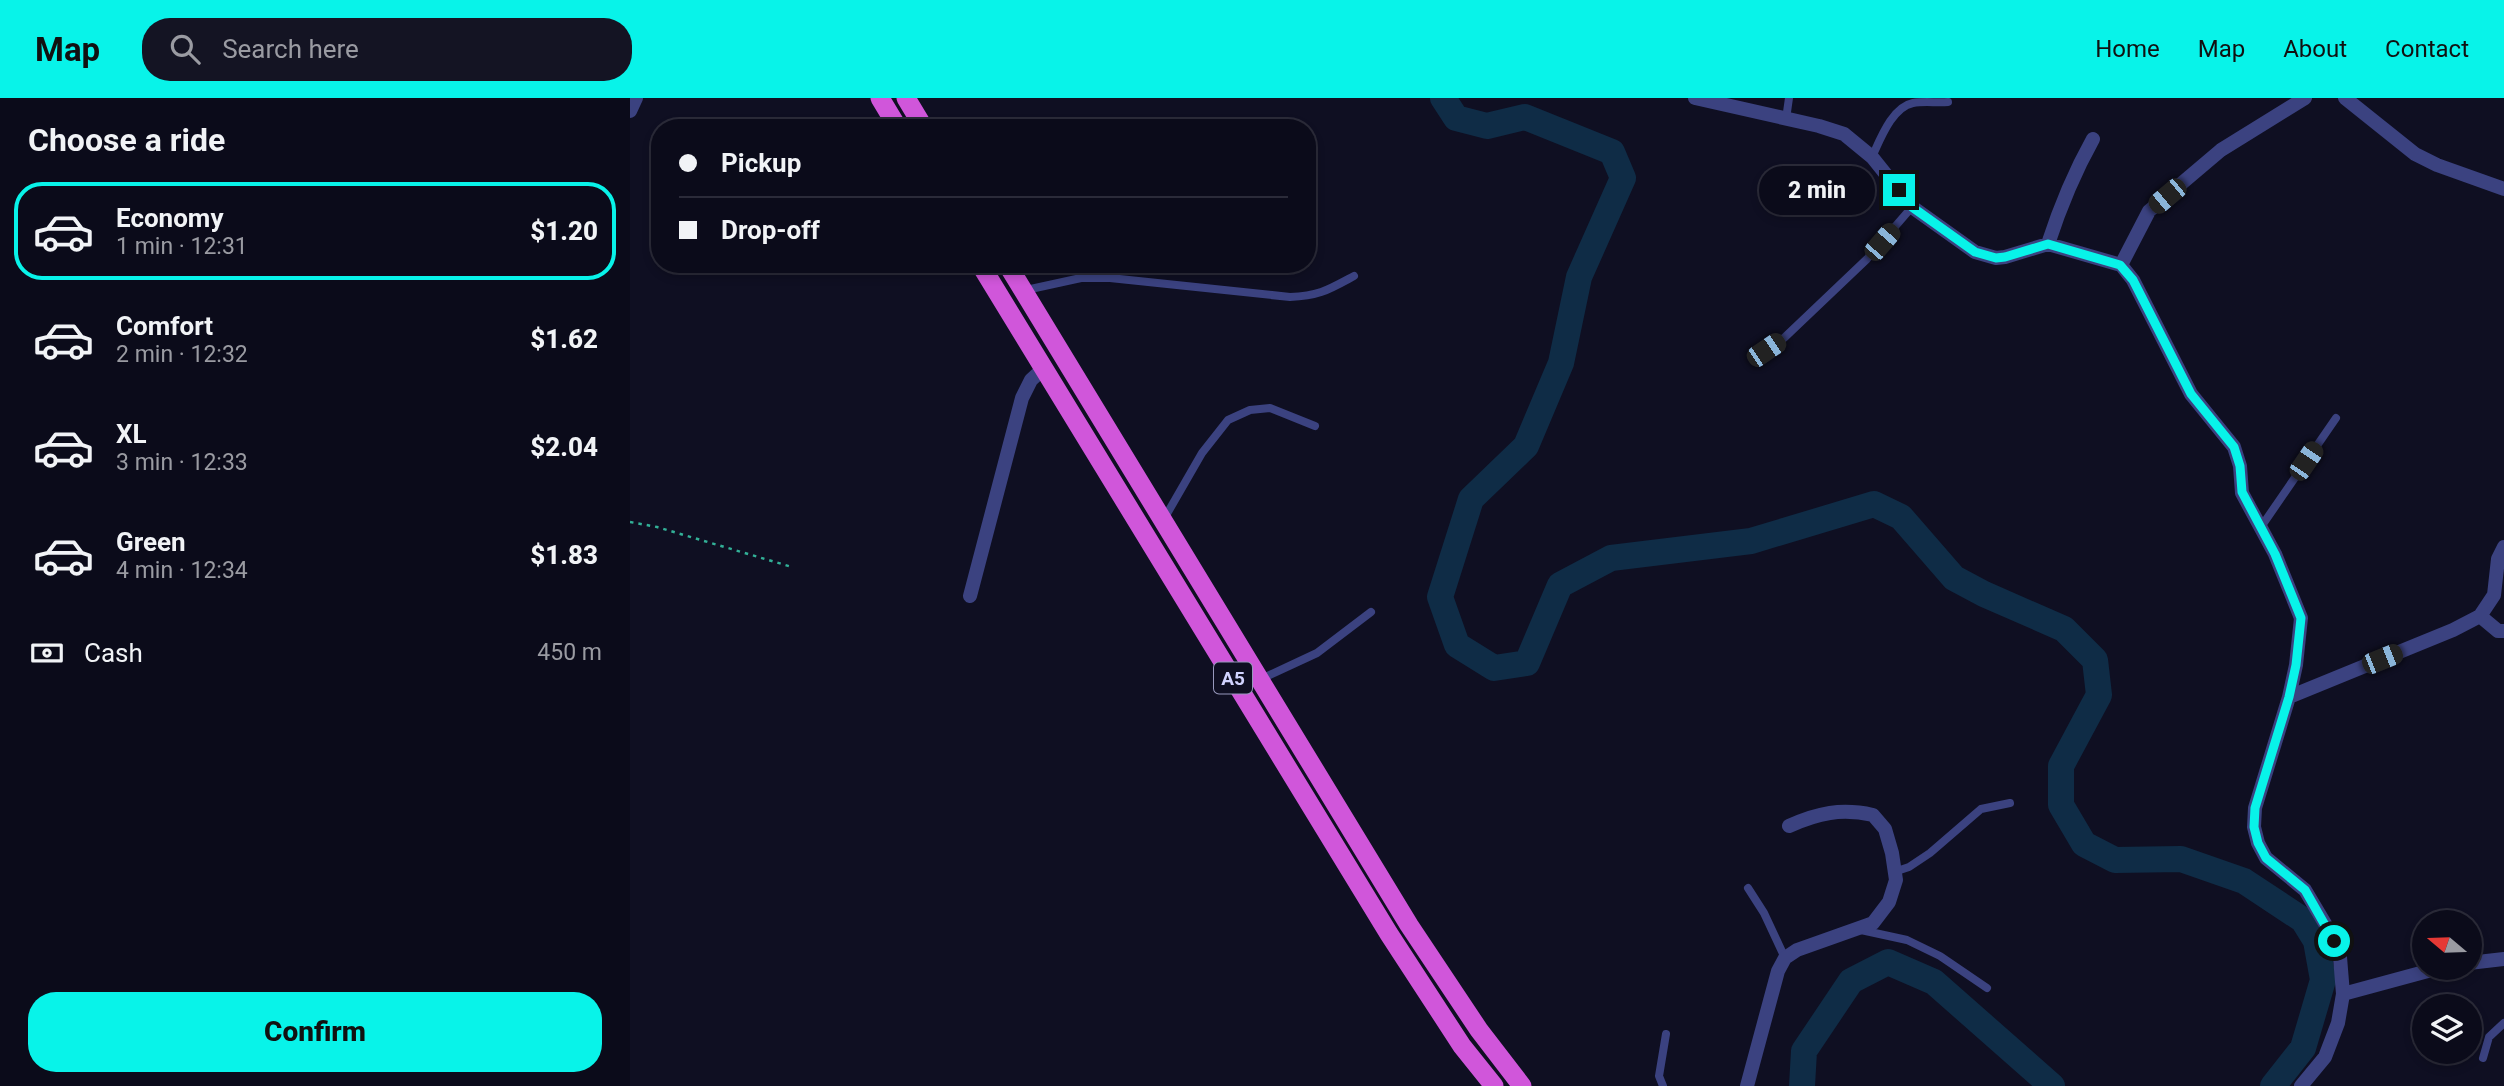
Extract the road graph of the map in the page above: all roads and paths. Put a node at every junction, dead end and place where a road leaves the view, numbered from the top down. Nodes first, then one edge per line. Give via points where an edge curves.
1 (636, 98) edge
2 (880, 98) edge
3 (906, 98) edge
4 (1696, 98) edge
5 (1789, 98) edge
6 (2305, 98) edge
7 (2345, 98) edge
8 (1948, 102) dead end
9 (630, 111) edge
10 (893, 119) edge
11 (919, 119) edge
12 (1786, 119) junction
13 (2093, 139) dead end
14 (1872, 156) junction
15 (2504, 189) edge
16 (1912, 207) junction
17 (2048, 244) junction
18 (2120, 265) junction
19 (985, 273) edge
20 (1012, 273) edge
21 (1354, 276) dead end
22 (1023, 291) junction
23 (1753, 356) dead end
24 (1043, 369) junction
25 (2336, 418) dead end
26 (1315, 426) dead end
27 (1163, 521) junction
28 (630, 522) edge
29 (2261, 527) junction
30 (2504, 547) edge
31 (792, 567) dead end
32 (970, 596) dead end
33 (1371, 612) dead end
34 (2480, 616) junction
35 (2504, 631) edge
36 (1259, 680) junction
37 (2289, 697) junction
38 (2010, 803) dead end
39 (1789, 826) dead end
40 (1894, 872) junction
41 (1748, 888) dead end
42 (1858, 929) junction
43 (1786, 958) junction
44 (2503, 961) edge
45 (2482, 962) edge
46 (2412, 975) edge
47 (1987, 988) dead end
48 (2343, 994) junction
49 (2504, 1023) edge
50 (1666, 1034) dead end
51 (2483, 1058) dead end
52 (1494, 1086) edge
53 (1522, 1086) edge
54 (1663, 1086) edge
55 (1747, 1086) edge
56 (2301, 1086) edge

1 - 9 street
2 - 10 highway
3 - 11 highway
4 - 12 street
5 - 12 lane
6 - 18 street via 2221,150 2149,211
7 - 15 street via 2415,154
8 - 14 lane via 1911,103 1900,110
12 - 14 street via 1844,134
13 - 17 street via 2060,207
14 - 16 street
16 - 17 street via 1975,252 1996,258
16 - 23 lane via 1867,259 1784,338
17 - 18 street
18 - 29 street via 2133,280 2191,394 2234,447 2242,492
19 - 24 highway, A5
20 - 22 highway, A5
21 - 22 lane via 1324,293 1290,297 1110,278 1081,278
22 - 27 highway, A5
24 - 32 street via 1022,398
24 - 52 highway, A5 via 1389,934 1462,1046
25 - 29 lane
26 - 27 lane via 1270,408 1250,410 1228,421 1202,453
27 - 36 highway, A5
28 - 31 path
29 - 37 street via 2301,618
30 - 34 street via 2494,595
33 - 36 lane via 1317,653
34 - 35 street
34 - 37 street
36 - 53 highway, A5 via 1409,925
37 - 48 street via 2255,808 2254,827 2266,858 2305,890 2327,927 2340,957
38 - 40 lane via 1981,809 1930,853
39 - 40 street via 1836,810 1873,815 1885,829
40 - 42 street via 1889,902 1873,923
41 - 43 lane
42 - 43 street
42 - 47 lane via 1907,940
43 - 55 street via 1778,971
44 - 45 street
46 - 48 street
48 - 56 street via 2325,1057
49 - 51 lane via 2489,1037
50 - 54 lane via 1658,1076

